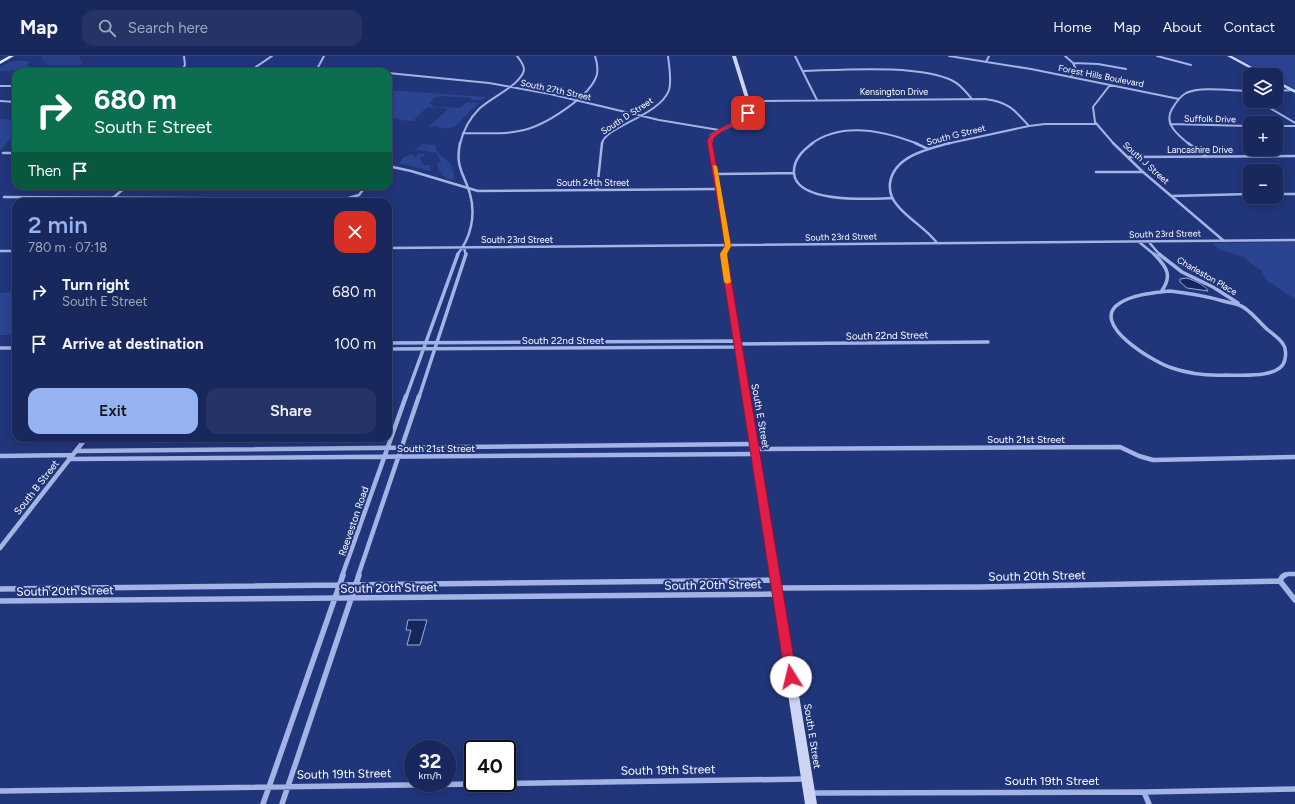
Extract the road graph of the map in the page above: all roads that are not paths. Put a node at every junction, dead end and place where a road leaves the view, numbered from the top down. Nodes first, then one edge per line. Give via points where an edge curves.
1 (12, 56) edge
2 (184, 56) edge
3 (272, 56) edge
4 (324, 56) edge
5 (518, 56) edge
6 (595, 56) edge
7 (668, 56) edge
8 (734, 56) edge
9 (795, 56) edge
10 (949, 56) edge
11 (989, 56) edge
12 (1065, 56) edge
13 (1157, 56) edge
14 (1229, 56) edge
15 (986, 62) junction
16 (0, 63) edge
17 (1073, 63) junction
18 (1191, 65) dead end
19 (183, 68) edge
20 (255, 68) edge
21 (318, 68) edge
22 (1252, 68) edge
23 (1126, 69) dead end
24 (803, 71) junction
25 (392, 73) edge
26 (1071, 77) junction
27 (1110, 85) junction
28 (1283, 85) edge
29 (0, 86) edge
30 (12, 86) edge
31 (508, 87) junction
32 (1241, 91) edge
33 (1283, 91) edge
34 (1294, 91) edge
35 (971, 98) junction
36 (1179, 99) junction
37 (576, 100) junction
38 (817, 100) junction
39 (0, 101) edge
40 (748, 101) junction
41 (12, 102) edge
42 (1270, 108) edge
43 (641, 116) junction
44 (1295, 123) edge
45 (1096, 124) junction
46 (1170, 124) junction
47 (1029, 126) junction
48 (1243, 126) edge
49 (1283, 126) edge
50 (1295, 126) edge
51 (719, 130) junction
52 (463, 133) junction
53 (928, 149) junction
54 (3, 153) dead end
55 (12, 153) edge
56 (1295, 156) edge
57 (1207, 157) junction
58 (1128, 158) junction
59 (392, 167) edge
60 (1096, 172) dead end
61 (1143, 172) junction
62 (793, 173) junction
63 (716, 174) junction
64 (468, 189) junction
65 (719, 189) junction
66 (122, 190) edge
67 (364, 190) edge
68 (597, 190) junction
69 (1243, 194) edge
70 (1283, 194) edge
71 (1295, 194) edge
72 (115, 196) junction
73 (1172, 196) junction
74 (4, 197) dead end
75 (113, 198) edge
76 (204, 198) edge
77 (349, 198) edge
78 (892, 198) junction
79 (1224, 240) junction
80 (1295, 240) edge
81 (1139, 241) junction
82 (1148, 241) junction
83 (937, 243) junction
84 (728, 246) junction
85 (392, 248) edge
86 (464, 248) junction
87 (0, 251) edge
88 (12, 251) edge
89 (1160, 293) junction
90 (1242, 306) junction
91 (988, 342) dead end
92 (392, 343) edge
93 (426, 343) junction
94 (437, 343) junction
95 (737, 344) junction
96 (0, 348) edge
97 (12, 348) edge
98 (392, 349) edge
99 (423, 349) junction
100 (435, 349) junction
101 (392, 437) edge
102 (83, 442) edge
103 (390, 442) edge
104 (388, 448) junction
105 (402, 448) junction
106 (755, 449) junction
107 (76, 450) junction
108 (0, 456) edge
109 (71, 457) junction
110 (384, 457) junction
111 (399, 457) junction
112 (1295, 457) edge
113 (0, 548) edge
114 (1295, 574) edge
115 (1280, 581) junction
116 (340, 585) junction
117 (356, 585) junction
118 (777, 587) junction
119 (0, 589) edge
120 (334, 598) junction
121 (351, 598) junction
122 (1295, 600) edge
123 (0, 601) edge
124 (807, 779) junction
125 (289, 786) junction
126 (270, 787) junction
127 (1295, 789) edge
128 (0, 790) edge
129 (1144, 792) junction
130 (810, 793) junction
131 (264, 804) edge
132 (282, 804) edge
133 (811, 804) edge
134 (1149, 804) edge

1 - 16 main road
2 - 19 street
3 - 20 street
4 - 21 street
5 - 31 street, Reeveston Road via 524,70 520,78
6 - 37 street via 598,68 596,77 587,92
7 - 43 street, South D Street via 669,90 658,105
8 - 40 street
9 - 24 street
10 - 15 street, Forest Hills Boulevard
11 - 15 street
12 - 17 street
13 - 18 street
14 - 22 street
15 - 26 street, Forest Hills Boulevard
17 - 23 street via 1103,64
17 - 26 street via 1075,71
24 - 35 street via 895,71 930,74 954,81
24 - 38 street
25 - 31 street, South 27th Street
26 - 27 street, Forest Hills Boulevard
27 - 36 street, Forest Hills Boulevard
27 - 45 street via 1093,107
28 - 34 street
29 - 30 street
31 - 37 street, South 27th Street
31 - 52 street, Reeveston Road via 477,111
32 - 36 street via 1192,92 1184,94
33 - 34 street
35 - 38 street, Kensington Drive
35 - 47 street, Kensington Drive via 997,100 1008,104 1017,110
36 - 46 street via 1170,113
37 - 43 street, South 27th Street
37 - 52 street via 539,125 526,130 506,133
38 - 40 street, Kensington Drive
39 - 41 street
40 - 51 street via 750,109 746,115
42 - 44 street
43 - 51 street, South 27th Street
43 - 68 street, South D Street via 602,140
45 - 47 street, South G Street
45 - 58 street, South J Street
46 - 48 street, Suffolk Drive
46 - 57 street via 1180,137
47 - 53 street, South G Street
49 - 50 street
51 - 63 street, South E Street via 710,140
52 - 64 street, Reeveston Road via 458,160
53 - 62 street via 884,132 836,132 806,147 794,162
53 - 78 street, South G Street via 908,158 894,170 889,179
54 - 55 street
56 - 57 street, Lancashire Drive
57 - 58 street, Lancashire Drive
58 - 61 street, South J Street
59 - 64 street, South 24th Street via 423,173
60 - 61 street
61 - 73 street, South J Street
62 - 63 street
62 - 78 street via 797,182 804,188 828,197
63 - 65 street, South E Street
64 - 68 street, South 24th Street
64 - 86 street, Reeveston Road via 473,218
65 - 68 street, South 24th Street
65 - 84 street, South E Street
66 - 72 street
67 - 77 street via 361,194
69 - 73 street
70 - 71 street
72 - 74 street
72 - 75 street
72 - 76 street
73 - 79 street, South J Street
78 - 83 street via 930,233
79 - 80 street, South 23rd Street
79 - 82 street, South 23rd Street
81 - 82 street, South 23rd Street
81 - 83 street, South 23rd Street
81 - 89 street, Charleston Place via 1168,274 1169,281
82 - 90 street, Charleston Place via 1182,272
83 - 84 street, South 23rd Street
84 - 86 street, South 23rd Street
84 - 95 street, South E Street via 723,254
85 - 86 street, South 23rd Street
86 - 93 street, Reeveston Road via 457,256
86 - 94 street, Reeveston Road via 466,256
87 - 88 street
89 - 90 street, Charleston Place via 1190,293
89 - 90 street, Charleston Place via 1126,299 1114,306 1111,311 1117,329 1143,355 1170,367 1201,375 1261,375 1283,369 1289,358 1284,345
91 - 95 street, South 22nd Street
92 - 93 street, South 22nd Street
93 - 94 street, South 22nd Street
93 - 99 street, Reeveston Road
94 - 95 street, South 22nd Street
94 - 100 street, Reeveston Road
95 - 100 street, South 22nd Street
95 - 106 street, South E Street
96 - 97 street
98 - 99 street, South 22nd Street
99 - 100 street, South 22nd Street
99 - 101 street, Reeveston Road
100 - 105 street, Reeveston Road
102 - 107 street, South B Street
103 - 104 street, Reeveston Road
104 - 105 street, South 21st Street
104 - 107 street, South 21st Street
104 - 110 street, Reeveston Road
105 - 106 street, South 21st Street
105 - 111 street, Reeveston Road
106 - 111 street, South 21st Street
106 - 112 street, South 21st Street via 1120,447 1153,460
106 - 118 street, South E Street
107 - 109 street, South B Street
108 - 109 street, South 21st Street
109 - 110 street, South 21st Street
109 - 113 street, South B Street
110 - 111 street, South 21st Street
110 - 116 street, Reeveston Road
111 - 117 street, Reeveston Road
114 - 115 street, South 20th Street via 1288,574
115 - 118 street, South 20th Street via 980,587
115 - 122 street
116 - 117 street, South 20th Street
116 - 119 street, South 20th Street
116 - 120 street, Reeveston Road
117 - 118 street, South 20th Street
117 - 121 street, Reeveston Road
118 - 121 street, South 20th Street
118 - 124 street, South E Street
120 - 121 street, South 20th Street
120 - 123 street, South 20th Street
120 - 126 street, Reeveston Road
121 - 125 street, Reeveston Road
124 - 125 street, South 19th Street
124 - 130 street, South E Street
125 - 126 street, South 19th Street
125 - 132 street, Reeveston Road
126 - 128 street, South 19th Street
126 - 131 street, Reeveston Road
127 - 129 street, South 19th Street
129 - 130 street, South 19th Street
129 - 134 street
130 - 133 street, South E Street

